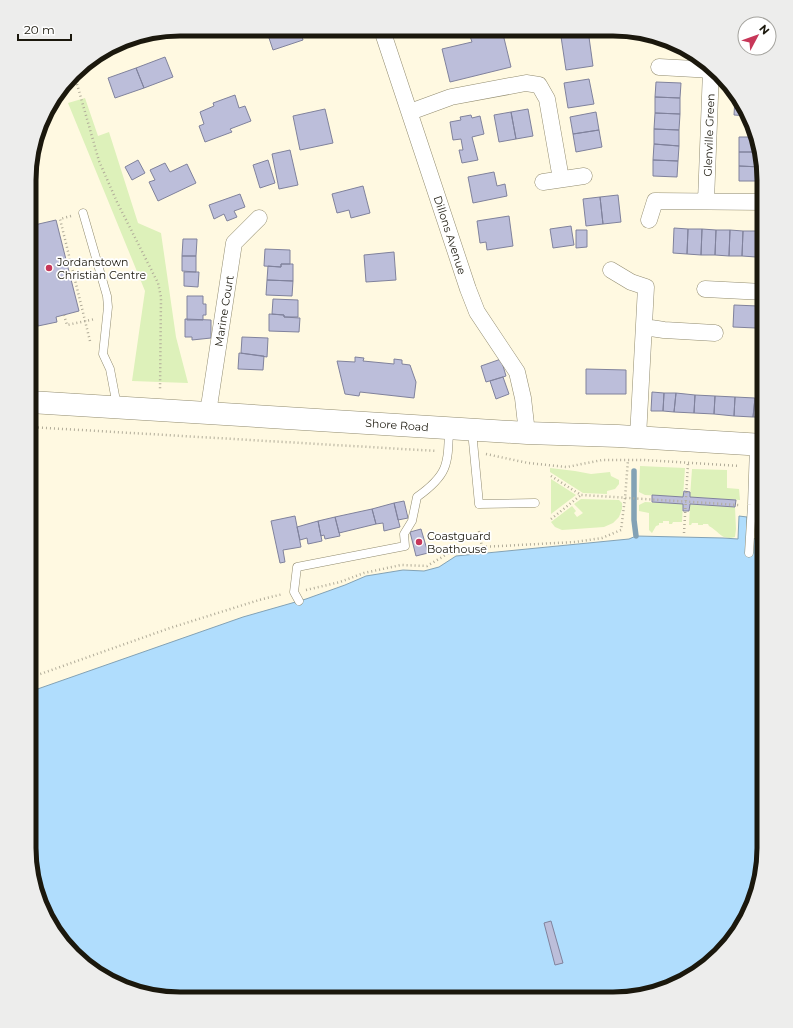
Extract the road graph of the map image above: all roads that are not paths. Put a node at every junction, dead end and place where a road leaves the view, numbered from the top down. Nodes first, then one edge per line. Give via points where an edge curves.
1 (384, 36) edge
2 (659, 67) dead end
3 (705, 70) edge
4 (712, 75) edge
5 (410, 112) junction
6 (584, 176) dead end
7 (560, 179) junction
8 (543, 182) dead end
9 (706, 201) junction
10 (757, 202) edge
11 (83, 213) road end
12 (260, 218) dead end
13 (649, 220) dead end
14 (611, 270) dead end
15 (705, 289) dead end
16 (757, 292) edge
17 (644, 327) junction
18 (715, 333) dead end
19 (36, 402) edge
20 (117, 407) junction
21 (208, 413) junction
22 (448, 428) junction
23 (472, 430) junction
24 (527, 433) junction
25 (638, 437) junction
26 (757, 445) edge
27 (757, 452) edge
28 (535, 503) dead end
29 (749, 553) dead end
30 (299, 601) dead end

1 - 5 street, Dillons Avenue
2 - 3 street, Glenville Green
4 - 9 street, Glenville Green
5 - 7 street via 451,97 526,83 539,85 547,99
5 - 24 street, Dillons Avenue via 477,312 517,372 524,398
6 - 7 street
7 - 8 street
9 - 10 street
9 - 13 street via 656,201
11 - 20 lane via 107,296 104,354 110,369
12 - 21 street, Marine Court via 234,243
14 - 17 street via 646,287
15 - 16 street
17 - 18 street
17 - 25 street
19 - 20 highway, Shore Road
20 - 21 highway, Shore Road
21 - 22 highway, Shore Road
22 - 23 highway, Shore Road
22 - 30 lane via 448,452 444,472 431,487 417,497 412,521 404,534 405,546 297,567 294,592
23 - 24 highway, Shore Road
23 - 28 lane via 479,504
24 - 25 highway, Shore Road
25 - 26 highway, Shore Road
27 - 29 lane via 753,466

